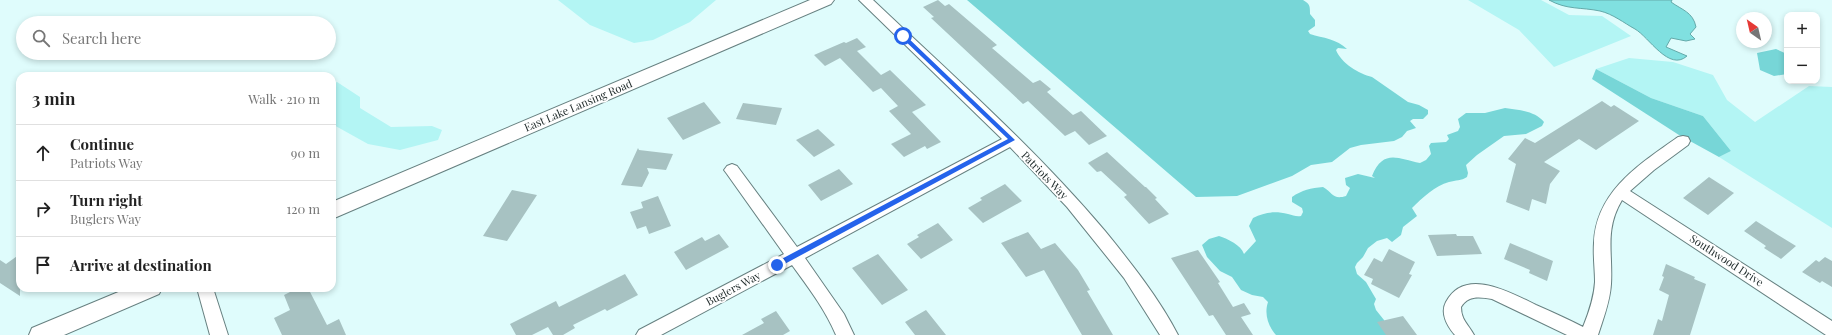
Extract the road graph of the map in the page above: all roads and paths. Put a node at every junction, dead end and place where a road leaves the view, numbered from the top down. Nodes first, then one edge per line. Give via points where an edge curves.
1 (825, 0) edge
2 (865, 0) edge
3 (1012, 140) junction
4 (1683, 141) dead end
5 (732, 170) dead end
6 (1620, 192) junction
7 (336, 208) edge
8 (794, 256) junction
9 (141, 292) edge
10 (206, 292) edge
11 (1832, 330) edge
12 (40, 335) edge
13 (219, 335) edge
14 (645, 335) edge
15 (845, 335) edge
16 (1169, 335) edge
17 (1465, 335) edge
18 (1584, 335) edge
19 (1589, 335) edge

1 - 7 main road, East Lake Lansing Road
2 - 3 street, Patriots Way
3 - 8 street, Buglers Way
3 - 16 street, Patriots Way via 1072,203 1112,250 1130,273
4 - 6 street via 1631,180
5 - 8 street
6 - 11 street, Southwood Drive
6 - 19 street via 1605,220 1601,239 1601,299
8 - 14 street, Buglers Way
8 - 15 street via 823,295
9 - 12 main road
10 - 13 street
17 - 18 street via 1453,317 1453,303 1458,296 1468,291 1489,292

